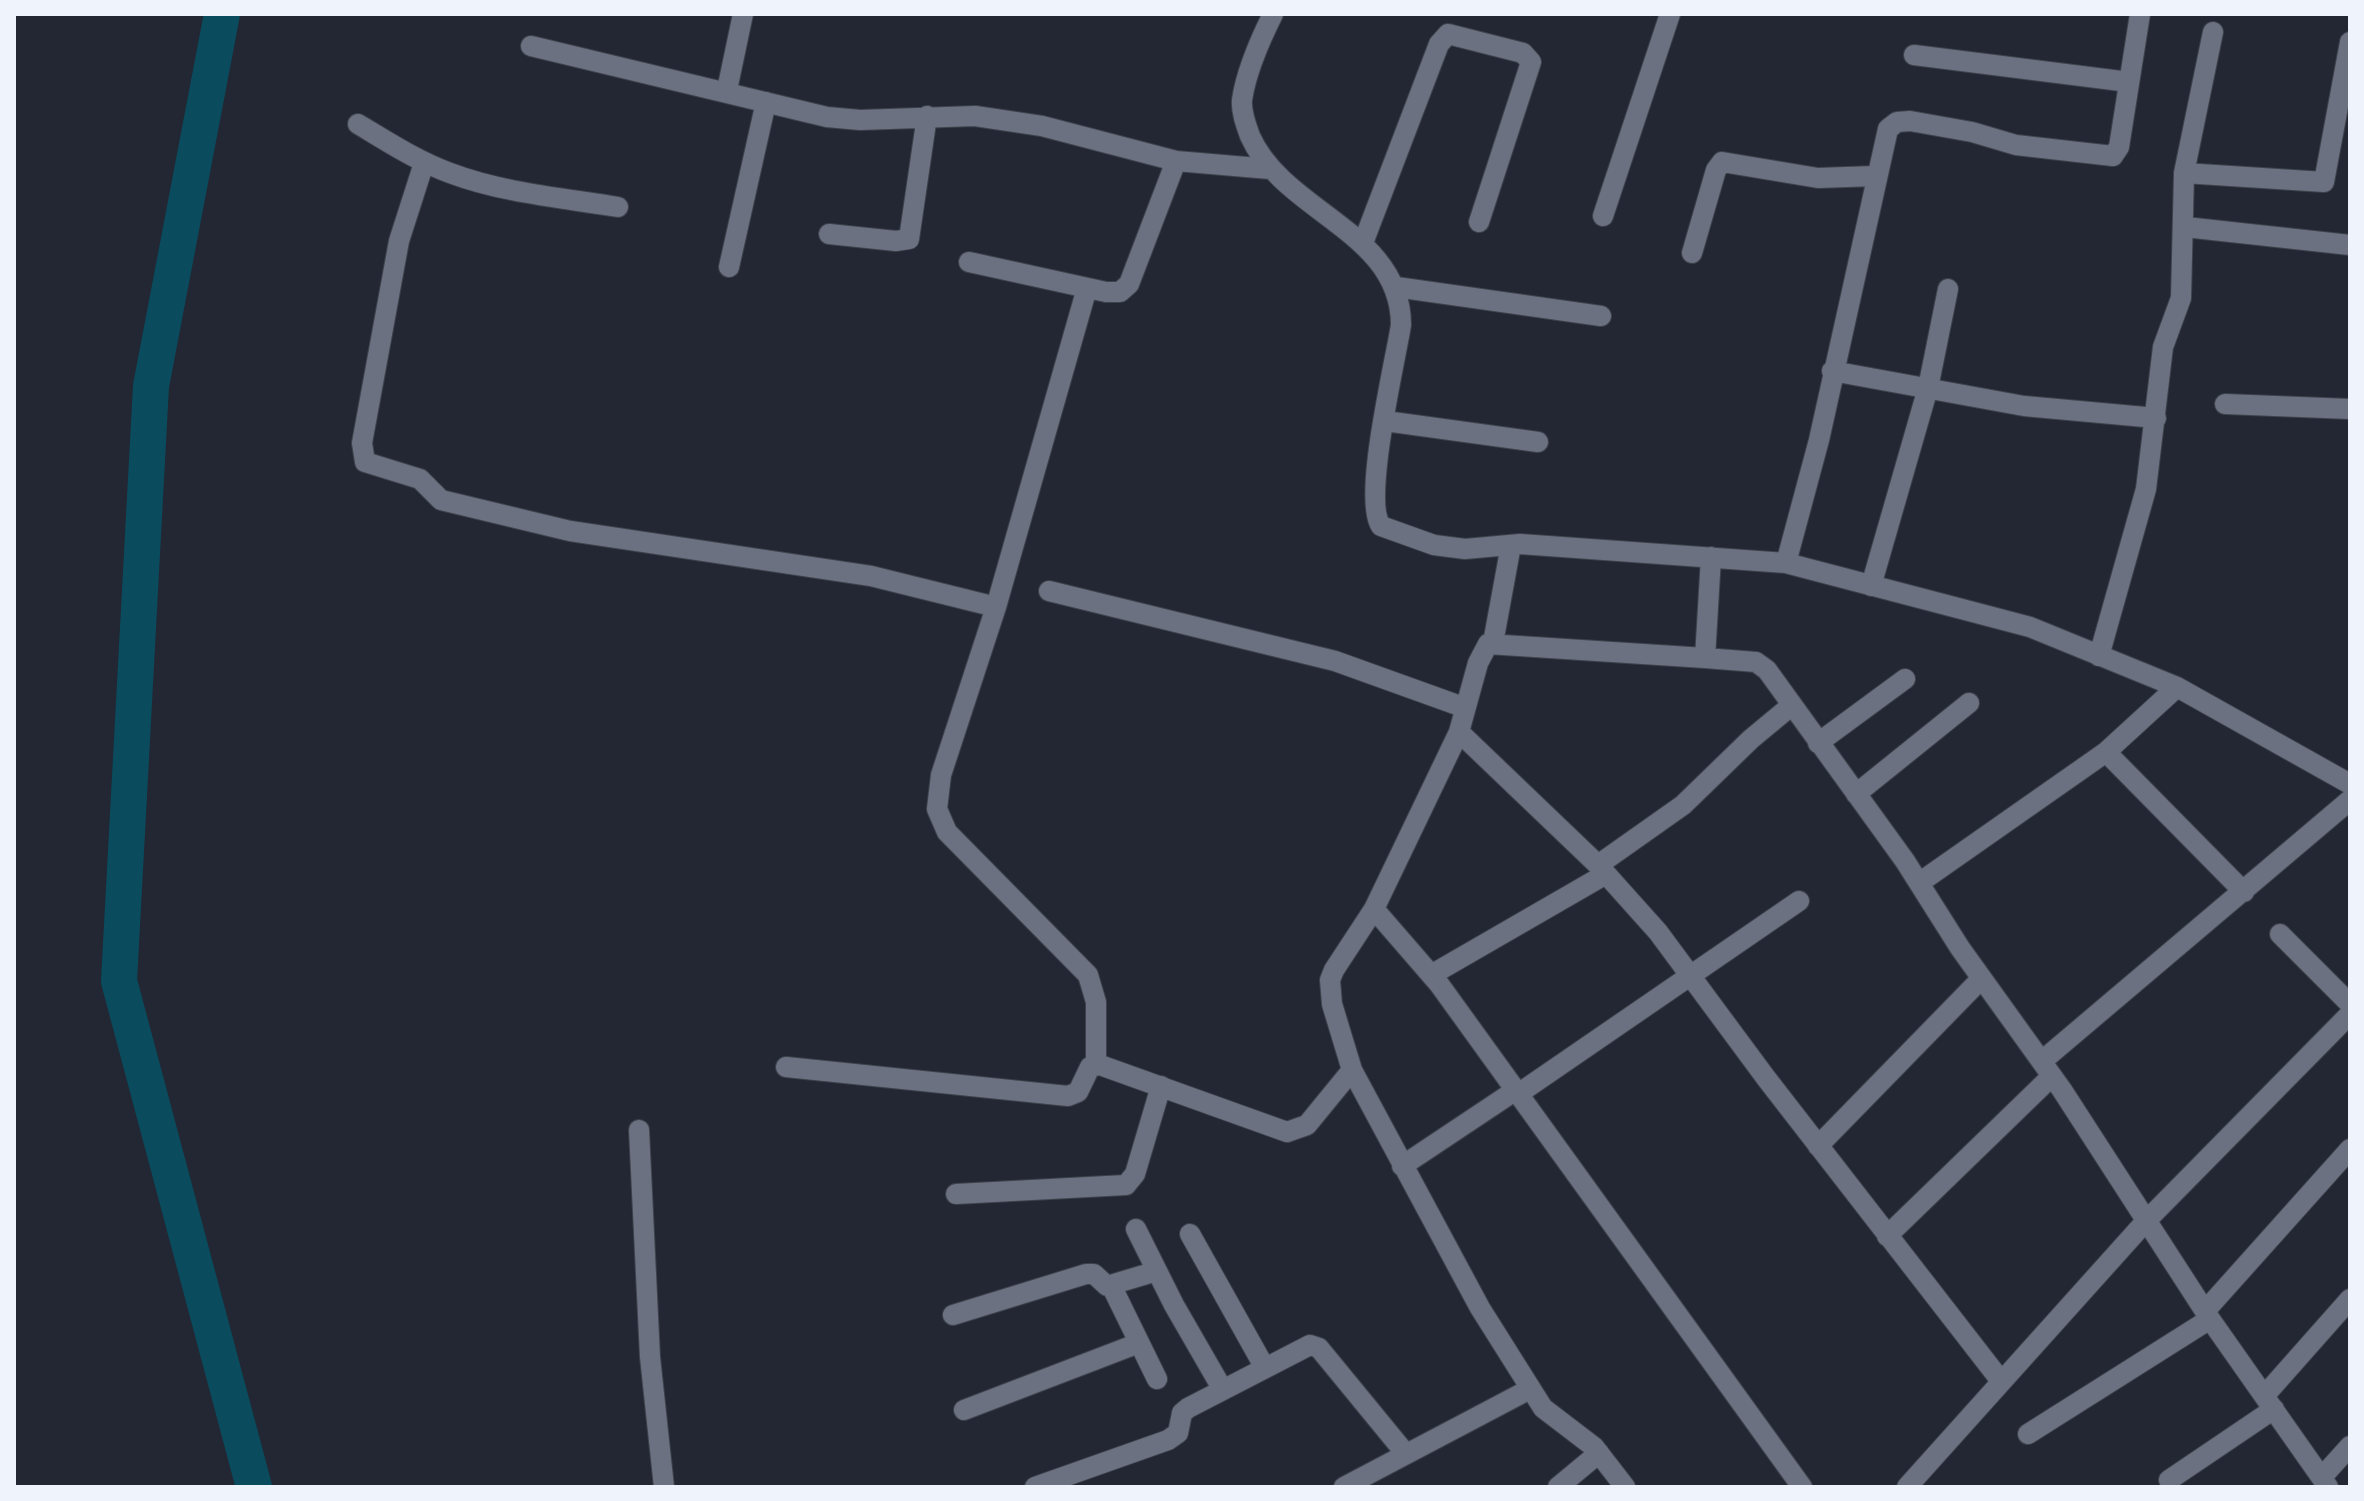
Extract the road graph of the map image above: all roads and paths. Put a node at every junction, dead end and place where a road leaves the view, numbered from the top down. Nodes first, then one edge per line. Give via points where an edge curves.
1 (743, 14) edge
2 (1273, 14) edge
3 (1670, 14) edge
4 (2140, 14) edge
5 (2213, 32) dead end
6 (2350, 42) edge
7 (531, 46) dead end
8 (1914, 55) dead end
9 (2129, 82) junction
10 (727, 90) junction
11 (766, 102) junction
12 (927, 116) junction
13 (358, 124) dead end
14 (1176, 161) junction
15 (424, 163) junction
16 (1270, 169) junction
17 (2184, 173) junction
18 (1875, 176) junction
19 (618, 207) dead end
20 (1603, 216) dead end
21 (1479, 222) dead end
22 (2185, 227) junction
23 (829, 234) dead end
24 (1363, 243) junction
25 (2350, 245) edge
26 (1692, 253) dead end
27 (969, 262) dead end
28 (729, 267) dead end
29 (1396, 287) junction
30 (1087, 288) junction
31 (1948, 289) dead end
32 (1601, 316) dead end
33 (1832, 371) junction
34 (1928, 388) junction
35 (2225, 404) dead end
36 (2350, 409) edge
37 (2156, 418) junction
38 (1385, 421) junction
39 (1538, 442) dead end
40 (1511, 545) junction
41 (1711, 557) junction
42 (1786, 563) junction
43 (1871, 586) junction
44 (1049, 591) dead end
45 (996, 607) junction
46 (1493, 643) junction
47 (2099, 656) junction
48 (1705, 658) junction
49 (1905, 679) dead end
50 (2177, 687) junction
51 (1969, 703) dead end
52 (1792, 705) junction
53 (1463, 707) junction
54 (1459, 732) junction
55 (1818, 743) junction
56 (2106, 752) junction
57 (2350, 784) edge
58 (1856, 794) junction
59 (2350, 800) edge
60 (1602, 869) junction
61 (1919, 883) junction
62 (2244, 892) junction
63 (1799, 901) dead end
64 (1374, 909) junction
65 (2280, 934) dead end
66 (1431, 975) junction
67 (1692, 977) junction
68 (1981, 979) junction
69 (2350, 1004) edge
70 (2350, 1014) edge
71 (1096, 1065) junction
72 (786, 1067) dead end
73 (2047, 1069) junction
74 (1352, 1070) junction
75 (1161, 1086) junction
76 (1517, 1092) junction
77 (639, 1130) dead end
78 (1818, 1146) junction
79 (2350, 1149) edge
80 (1402, 1166) junction
81 (956, 1194) dead end
82 (2146, 1221) junction
83 (1136, 1229) dead end
84 (1190, 1234) dead end
85 (1887, 1236) junction
86 (1157, 1271) junction
87 (1111, 1285) junction
88 (2350, 1299) edge
89 (953, 1315) dead end
90 (2208, 1315) junction
91 (1139, 1343) junction
92 (1265, 1368) junction
93 (1157, 1379) dead end
94 (2001, 1381) junction
95 (1530, 1389) junction
96 (1223, 1390) junction
97 (2270, 1402) junction
98 (964, 1410) dead end
99 (2028, 1434) dead end
100 (2350, 1446) edge
101 (1599, 1453) junction
102 (1406, 1454) junction
103 (1376, 1480) edge
104 (2169, 1480) dead end
105 (2325, 1482) edge
106 (664, 1487) edge
107 (1035, 1487) edge
108 (1344, 1487) edge
109 (1558, 1487) edge
110 (1625, 1487) edge
111 (1802, 1487) edge
112 (1907, 1487) edge

1 - 10 street
2 - 16 street via 1242,101 1247,127
3 - 20 street
4 - 9 street
5 - 17 street
6 - 17 street via 2324,182
7 - 10 street
8 - 9 street
9 - 18 street via 2113,156 2016,145 1902,120 1888,129
10 - 11 street
11 - 12 street via 860,120
11 - 28 street
12 - 14 street via 975,116 1042,126
12 - 23 street via 909,239
13 - 15 street
14 - 16 street
14 - 30 street via 1129,284 1114,293
15 - 19 street via 480,183
15 - 45 street via 399,241 362,443 365,462 420,479 441,500 570,531 871,576
16 - 24 street
17 - 22 street
18 - 26 street via 1818,178 1722,162
18 - 33 street
21 - 24 street via 1531,62 1523,53 1448,34 1439,44
22 - 25 street
22 - 37 street via 2181,298 2163,347
24 - 29 street
27 - 30 street
29 - 32 street
29 - 38 street via 1401,325
30 - 45 street
31 - 34 street
33 - 34 street
33 - 42 street
34 - 37 street via 2024,406
34 - 43 street
35 - 36 street
37 - 47 street via 2139,523
38 - 39 street
38 - 40 street via 1374,483 1374,514 1381,526 1434,545
40 - 41 street
40 - 46 street
41 - 42 street
41 - 48 street
42 - 43 street
43 - 47 street via 2030,627
44 - 53 street via 1335,661
45 - 71 street via 941,775 937,809 947,832 1088,975 1096,1002
46 - 48 street
46 - 53 street via 1481,654
47 - 50 street
48 - 52 street via 1763,665
49 - 55 street
50 - 56 street
50 - 57 street
51 - 58 street
52 - 55 street
52 - 60 street via 1683,805
53 - 54 street
54 - 60 street
54 - 64 street
55 - 58 street
56 - 61 street
56 - 62 street
58 - 61 street
59 - 62 street
60 - 66 street
60 - 67 street
61 - 68 street
62 - 73 street
63 - 67 street
64 - 66 street
64 - 74 street via 1330,980
65 - 69 street
66 - 76 street
67 - 76 street
67 - 78 street
68 - 73 street
68 - 78 street
70 - 82 street
71 - 72 street via 1089,1068 1078,1092 1068,1096
71 - 75 street
73 - 82 street
73 - 85 street
74 - 75 street via 1307,1125 1294,1132
74 - 80 street
75 - 81 street via 1135,1174 1126,1185
76 - 80 street
76 - 111 street
77 - 106 street via 650,1357
78 - 85 street
79 - 90 street
80 - 95 street
82 - 90 street
82 - 94 street
83 - 86 street
84 - 92 street
85 - 94 street
86 - 87 street
86 - 96 street
87 - 89 street via 1090,1273
87 - 91 street
88 - 97 street
90 - 97 street
90 - 99 street
91 - 93 street
91 - 98 street
92 - 96 street
92 - 102 street via 1316,1346
94 - 112 street
95 - 101 street via 1557,1421
95 - 102 street
96 - 107 street via 1184,1410 1178,1433 1168,1440
97 - 104 street
97 - 105 street
100 - 105 street
101 - 109 street
101 - 110 street
102 - 103 street
103 - 108 street

